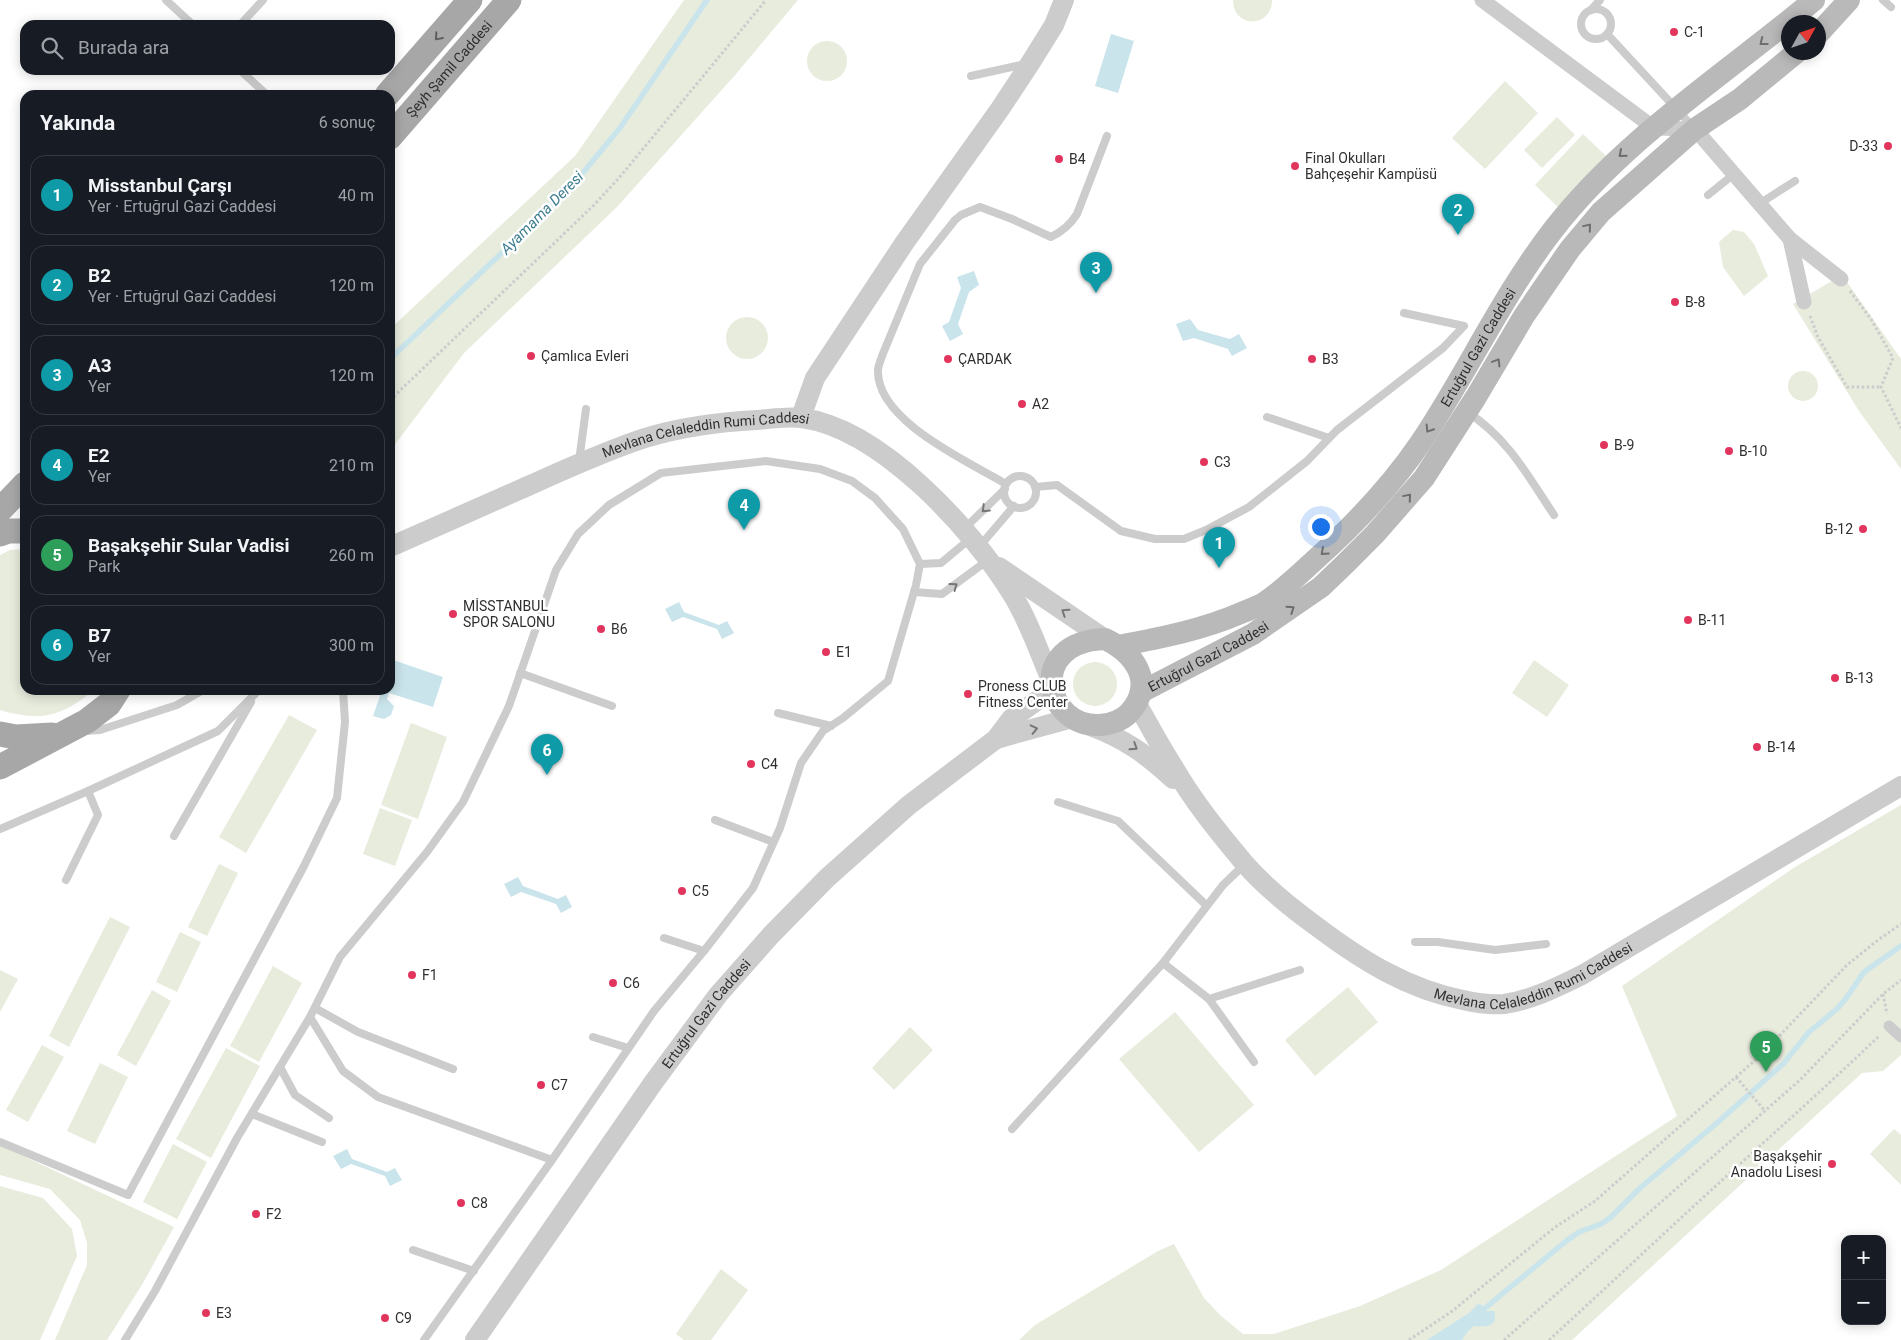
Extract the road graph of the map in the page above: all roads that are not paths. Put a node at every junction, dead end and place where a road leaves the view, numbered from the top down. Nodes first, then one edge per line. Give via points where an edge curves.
1 (166, 0) edge
2 (264, 0) edge
3 (470, 0) edge
4 (508, 0) edge
5 (1064, 0) edge
6 (1482, 0) edge
7 (1600, 0) edge
8 (1814, 0) edge
9 (1849, 0) edge
10 (1883, 0) edge
11 (1891, 7) dead end
12 (1591, 10) junction
13 (188, 20) edge
14 (245, 20) edge
15 (1826, 25) edge
16 (1607, 34) junction
17 (1787, 60) edge
18 (1031, 62) junction
19 (245, 75) edge
20 (970, 76) dead end
21 (262, 90) edge
22 (391, 90) edge
23 (1676, 110) junction
24 (1654, 128) junction
25 (1695, 129) junction
26 (395, 131) edge
27 (1107, 136) dead end
28 (1734, 174) junction
29 (1795, 180) dead end
30 (1708, 195) dead end
31 (1759, 204) junction
32 (1790, 239) junction
33 (1841, 279) road end
34 (1804, 302) road end
35 (1404, 313) dead end
36 (586, 409) dead end
37 (1467, 412) junction
38 (1267, 416) dead end
39 (801, 418) junction
40 (1329, 438) junction
41 (579, 463) junction
42 (1006, 486) junction
43 (1035, 487) junction
44 (20, 489) edge
45 (1014, 506) junction
46 (0, 510) edge
47 (1554, 515) dead end
48 (20, 531) edge
49 (0, 534) edge
50 (976, 544) junction
51 (395, 545) edge
52 (920, 564) junction
53 (914, 592) junction
54 (1112, 642) junction
55 (520, 673) junction
56 (1052, 685) junction
57 (194, 695) edge
58 (251, 695) edge
59 (253, 695) edge
60 (343, 695) edge
61 (113, 697) edge
62 (1139, 698) junction
63 (612, 706) dead end
64 (778, 713) dead end
65 (1081, 722) junction
66 (831, 726) junction
67 (0, 734) edge
68 (62, 735) junction
69 (996, 739) junction
70 (0, 767) edge
71 (1901, 786) edge
72 (88, 791) junction
73 (1194, 800) junction
74 (1058, 802) dead end
75 (715, 820) dead end
76 (0, 829) edge
77 (174, 836) dead end
78 (773, 842) junction
79 (1245, 864) junction
80 (66, 880) dead end
81 (1206, 905) junction
82 (664, 938) dead end
83 (1415, 942) dead end
84 (1546, 944) dead end
85 (704, 951) junction
86 (1163, 963) junction
87 (1300, 970) dead end
88 (1209, 999) junction
89 (315, 1008) junction
90 (310, 1017) junction
91 (1889, 1026) road end
92 (593, 1037) dead end
93 (1901, 1037) edge
94 (628, 1048) junction
95 (1254, 1062) dead end
96 (280, 1067) junction
97 (453, 1069) dead end
98 (252, 1114) junction
99 (329, 1118) dead end
100 (1012, 1129) dead end
101 (0, 1142) edge
102 (322, 1142) dead end
103 (552, 1160) junction
104 (413, 1250) dead end
105 (474, 1271) junction
106 (125, 1340) edge
107 (424, 1340) edge
108 (475, 1340) edge

1 - 13 lane
2 - 14 lane
3 -> 22 main road
4 - 26 main road, Şeyh Şamil Caddesi
5 - 18 street via 1054,25
6 - 24 street
7 - 12 lane
8 -> 23 main road, Ertuğrul Gazi Caddesi
9 - 15 main road
10 - 11 lane
12 - 16 lane via 1600,10 1608,16 1611,25
12 - 16 lane via 1581,20 1584,34 1593,39
16 - 23 lane
17 - 25 main road, Ertuğrul Gazi Caddesi via 1740,99
18 - 20 lane
18 - 39 street via 820,370
19 - 21 lane
23 - 24 main road, Ertuğrul Gazi Caddesi
23 - 25 lane
24 - 25 street
24 -> 54 main road, Ertuğrul Gazi Caddesi via 1619,156 1554,229 1406,464 1336,541 1263,604 1217,624 1168,636
25 - 28 street
37 -> 25 main road, Ertuğrul Gazi Caddesi via 1524,316 1570,249 1601,212
27 - 42 lane via 1077,214 1070,224 1051,237 980,207 955,220 920,264 880,362 878,370 882,389 891,406 927,439
28 - 30 lane
28 - 31 street
29 - 31 lane
31 - 32 street
32 - 33 street
32 - 34 street
35 - 40 lane via 1464,326 1443,348
36 - 41 lane
37 - 47 lane via 1503,441
62 -> 37 main road, Ertuğrul Gazi Caddesi via 1253,634 1321,587 1375,534 1424,478
38 - 40 lane
39 - 41 street, Mevlana Celaleddin Rumi Caddesi via 695,426 645,438
39 - 50 street, Mevlana Celaleddin Rumi Caddesi via 832,426 867,443 907,474
40 - 43 lane via 1307,461 1249,507 1184,539 1156,539 1121,531 1057,485
41 - 51 street, Mevlana Celaleddin Rumi Caddesi
42 - 43 lane via 1014,477 1024,476
42 - 45 lane via 1006,499
42 -> 50 lane
43 - 45 lane via 1032,502 1024,507
44 - 46 main road
45 - 50 lane
48 - 49 main road
50 - 52 lane via 940,564
53 -> 50 lane via 942,594
54 -> 50 street
50 - 56 street via 1013,596
52 - 53 lane
52 - 55 lane via 903,529 875,498 852,482 820,469 766,461 661,473 608,504 578,534 556,570
53 - 66 lane via 888,681
54 - 56 main road via 1088,640 1073,646 1054,665
54 - 62 main road via 1131,656 1139,669
55 - 63 lane
55 - 89 lane via 509,706 462,802 427,852 340,956
56 - 65 main road via 1060,707
56 - 69 street via 1011,719
57 - 68 lane via 177,705 100,730
58 - 72 lane via 218,731
59 - 77 lane
60 - 101 lane via 345,722 337,798 128,1195
61 - 68 main road via 87,721
62 - 65 main road via 1119,721 1105,725
62 - 73 street, Mevlana Celaleddin Rumi Caddesi via 1172,766
64 - 66 lane
69 -> 65 street
65 -> 73 street, Mevlana Celaleddin Rumi Caddesi via 1135,747
66 - 78 lane via 823,731 801,764
67 - 68 main road via 16,737
68 - 70 main road
69 - 108 street, Ertuğrul Gazi Caddesi via 909,805 826,878 770,935 718,995 652,1083
71 - 79 street, Mevlana Celaleddin Rumi Caddesi via 1582,975 1539,995 1504,1004 1446,997 1412,986 1379,970 1274,894
72 - 76 lane
72 - 80 lane via 98,815
73 - 79 street, Mevlana Celaleddin Rumi Caddesi
74 - 81 lane via 1118,821
75 - 78 lane
78 - 85 lane via 753,888
79 - 81 lane
81 - 86 lane
82 - 85 lane
83 - 84 lane via 1495,950
85 - 94 lane
86 - 88 lane
86 - 100 lane
87 - 88 lane
88 - 95 lane
89 - 90 lane
89 - 97 lane via 358,1032
90 - 96 lane
90 - 103 lane via 343,1071 378,1097
91 - 93 street
92 - 94 lane
94 - 103 lane
96 - 98 lane
96 - 99 lane via 295,1095
98 - 102 lane
98 - 106 lane
103 - 105 lane
104 - 105 lane
105 - 107 lane

